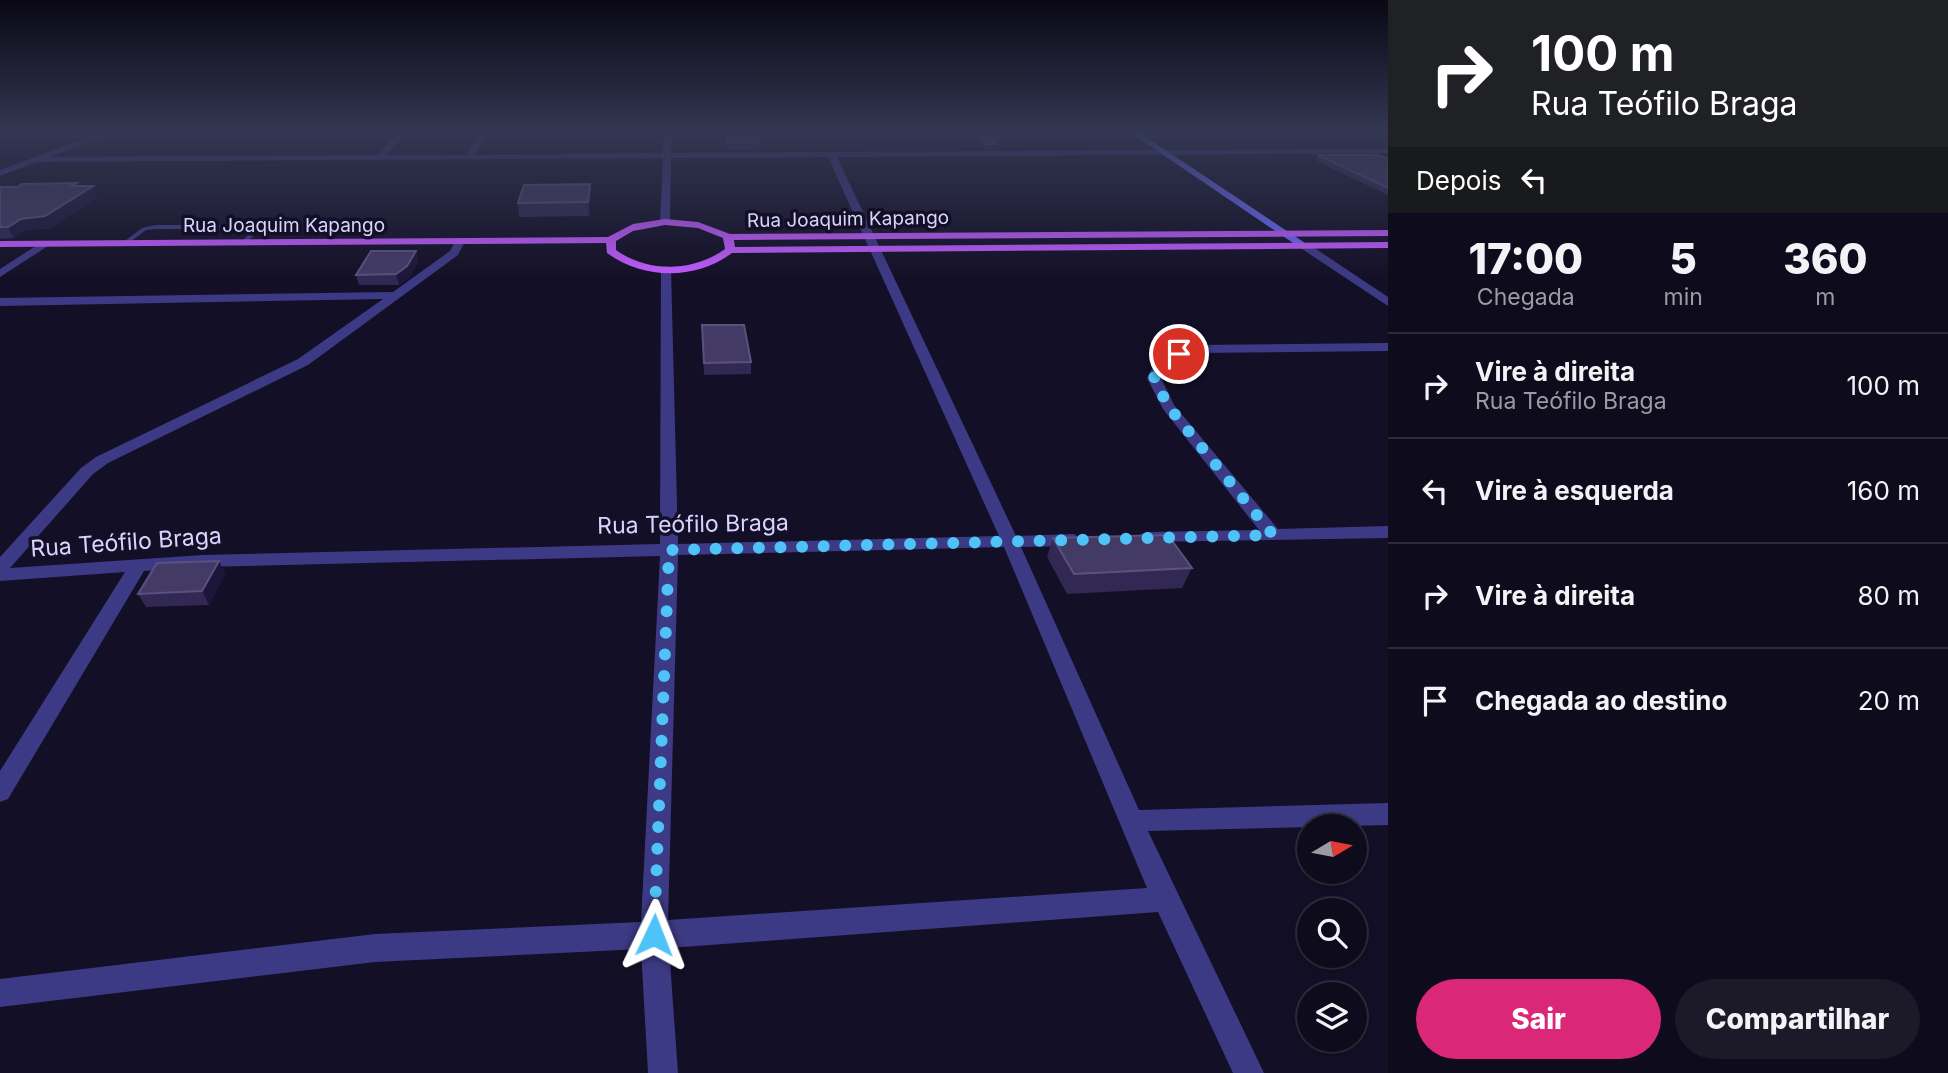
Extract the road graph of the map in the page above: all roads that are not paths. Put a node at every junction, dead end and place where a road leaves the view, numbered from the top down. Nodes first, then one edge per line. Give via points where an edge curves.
1 (667, 181) edge
2 (843, 181) edge
3 (1208, 181) edge
4 (665, 222) junction
5 (1285, 233) junction
6 (1388, 233) edge
7 (1073, 234) junction
8 (728, 237) junction
9 (871, 243) junction
10 (0, 244) edge
11 (46, 244) junction
12 (124, 244) junction
13 (611, 245) junction
14 (1388, 245) edge
15 (1303, 246) junction
16 (457, 247) junction
17 (246, 248) junction
18 (1085, 248) junction
19 (730, 250) junction
20 (0, 256) edge
21 (27, 256) junction
22 (666, 269) junction
23 (0, 274) edge
24 (398, 295) junction
25 (0, 302) edge
26 (1388, 302) edge
27 (1388, 347) edge
28 (1388, 533) edge
29 (1273, 535) junction
30 (1134, 538) edge
31 (1093, 539) edge
32 (1010, 541) junction
33 (669, 550) junction
34 (139, 565) junction
35 (0, 568) edge
36 (0, 575) edge
37 (0, 793) edge
38 (1388, 814) edge
39 (1131, 821) junction
40 (1165, 899) junction
41 (654, 935) junction
42 (0, 993) edge
43 (663, 1073) edge
44 (1249, 1073) edge

1 - 4 street
2 - 9 street
3 - 5 street
4 - 8 main road via 703,225
4 - 13 main road via 631,228
5 - 6 main road, Rua Joaquim Kapango
5 - 7 main road, Rua Joaquim Kapango
5 - 15 street
7 - 9 main road, Rua Joaquim Kapango
7 - 18 main road
8 - 9 main road, Rua Joaquim Kapango
8 - 19 main road
9 - 18 main road, Rua Joaquim Kapango
9 - 19 main road, Rua Joaquim Kapango
9 - 32 street
10 - 11 main road, Rua Joaquim Kapango
11 - 12 main road, Rua Joaquim Kapango
11 - 21 street
12 - 17 main road, Rua Joaquim Kapango
12 - 17 lane via 144,229 156,227 253,227 257,229
13 - 16 main road, Rua Joaquim Kapango
13 - 22 main road via 630,264
14 - 15 main road, Rua Joaquim Kapango
15 - 18 main road, Rua Joaquim Kapango
15 - 26 street
16 - 17 main road, Rua Joaquim Kapango
16 - 17 main road, Rua Joaquim Kapango via 260,243
16 - 24 street
17 - 21 main road, Rua Joaquim Kapango
19 - 22 main road via 708,264
20 - 21 main road, Rua Joaquim Kapango
21 - 23 street
22 - 33 street
24 - 25 street
24 - 35 street via 303,362 102,460
27 - 29 street via 1194,349 1164,359 1154,378 1168,406
28 - 29 street
29 - 30 street
31 - 32 street, Rua Teófilo Braga
32 - 33 street, Rua Teófilo Braga
32 - 39 street
33 - 34 street, Rua Teófilo Braga
33 - 41 street
34 - 36 street, Rua Teófilo Braga
34 - 37 street
38 - 39 street
39 - 40 street
40 - 41 street
40 - 44 street
41 - 42 street via 375,948
41 - 43 street

